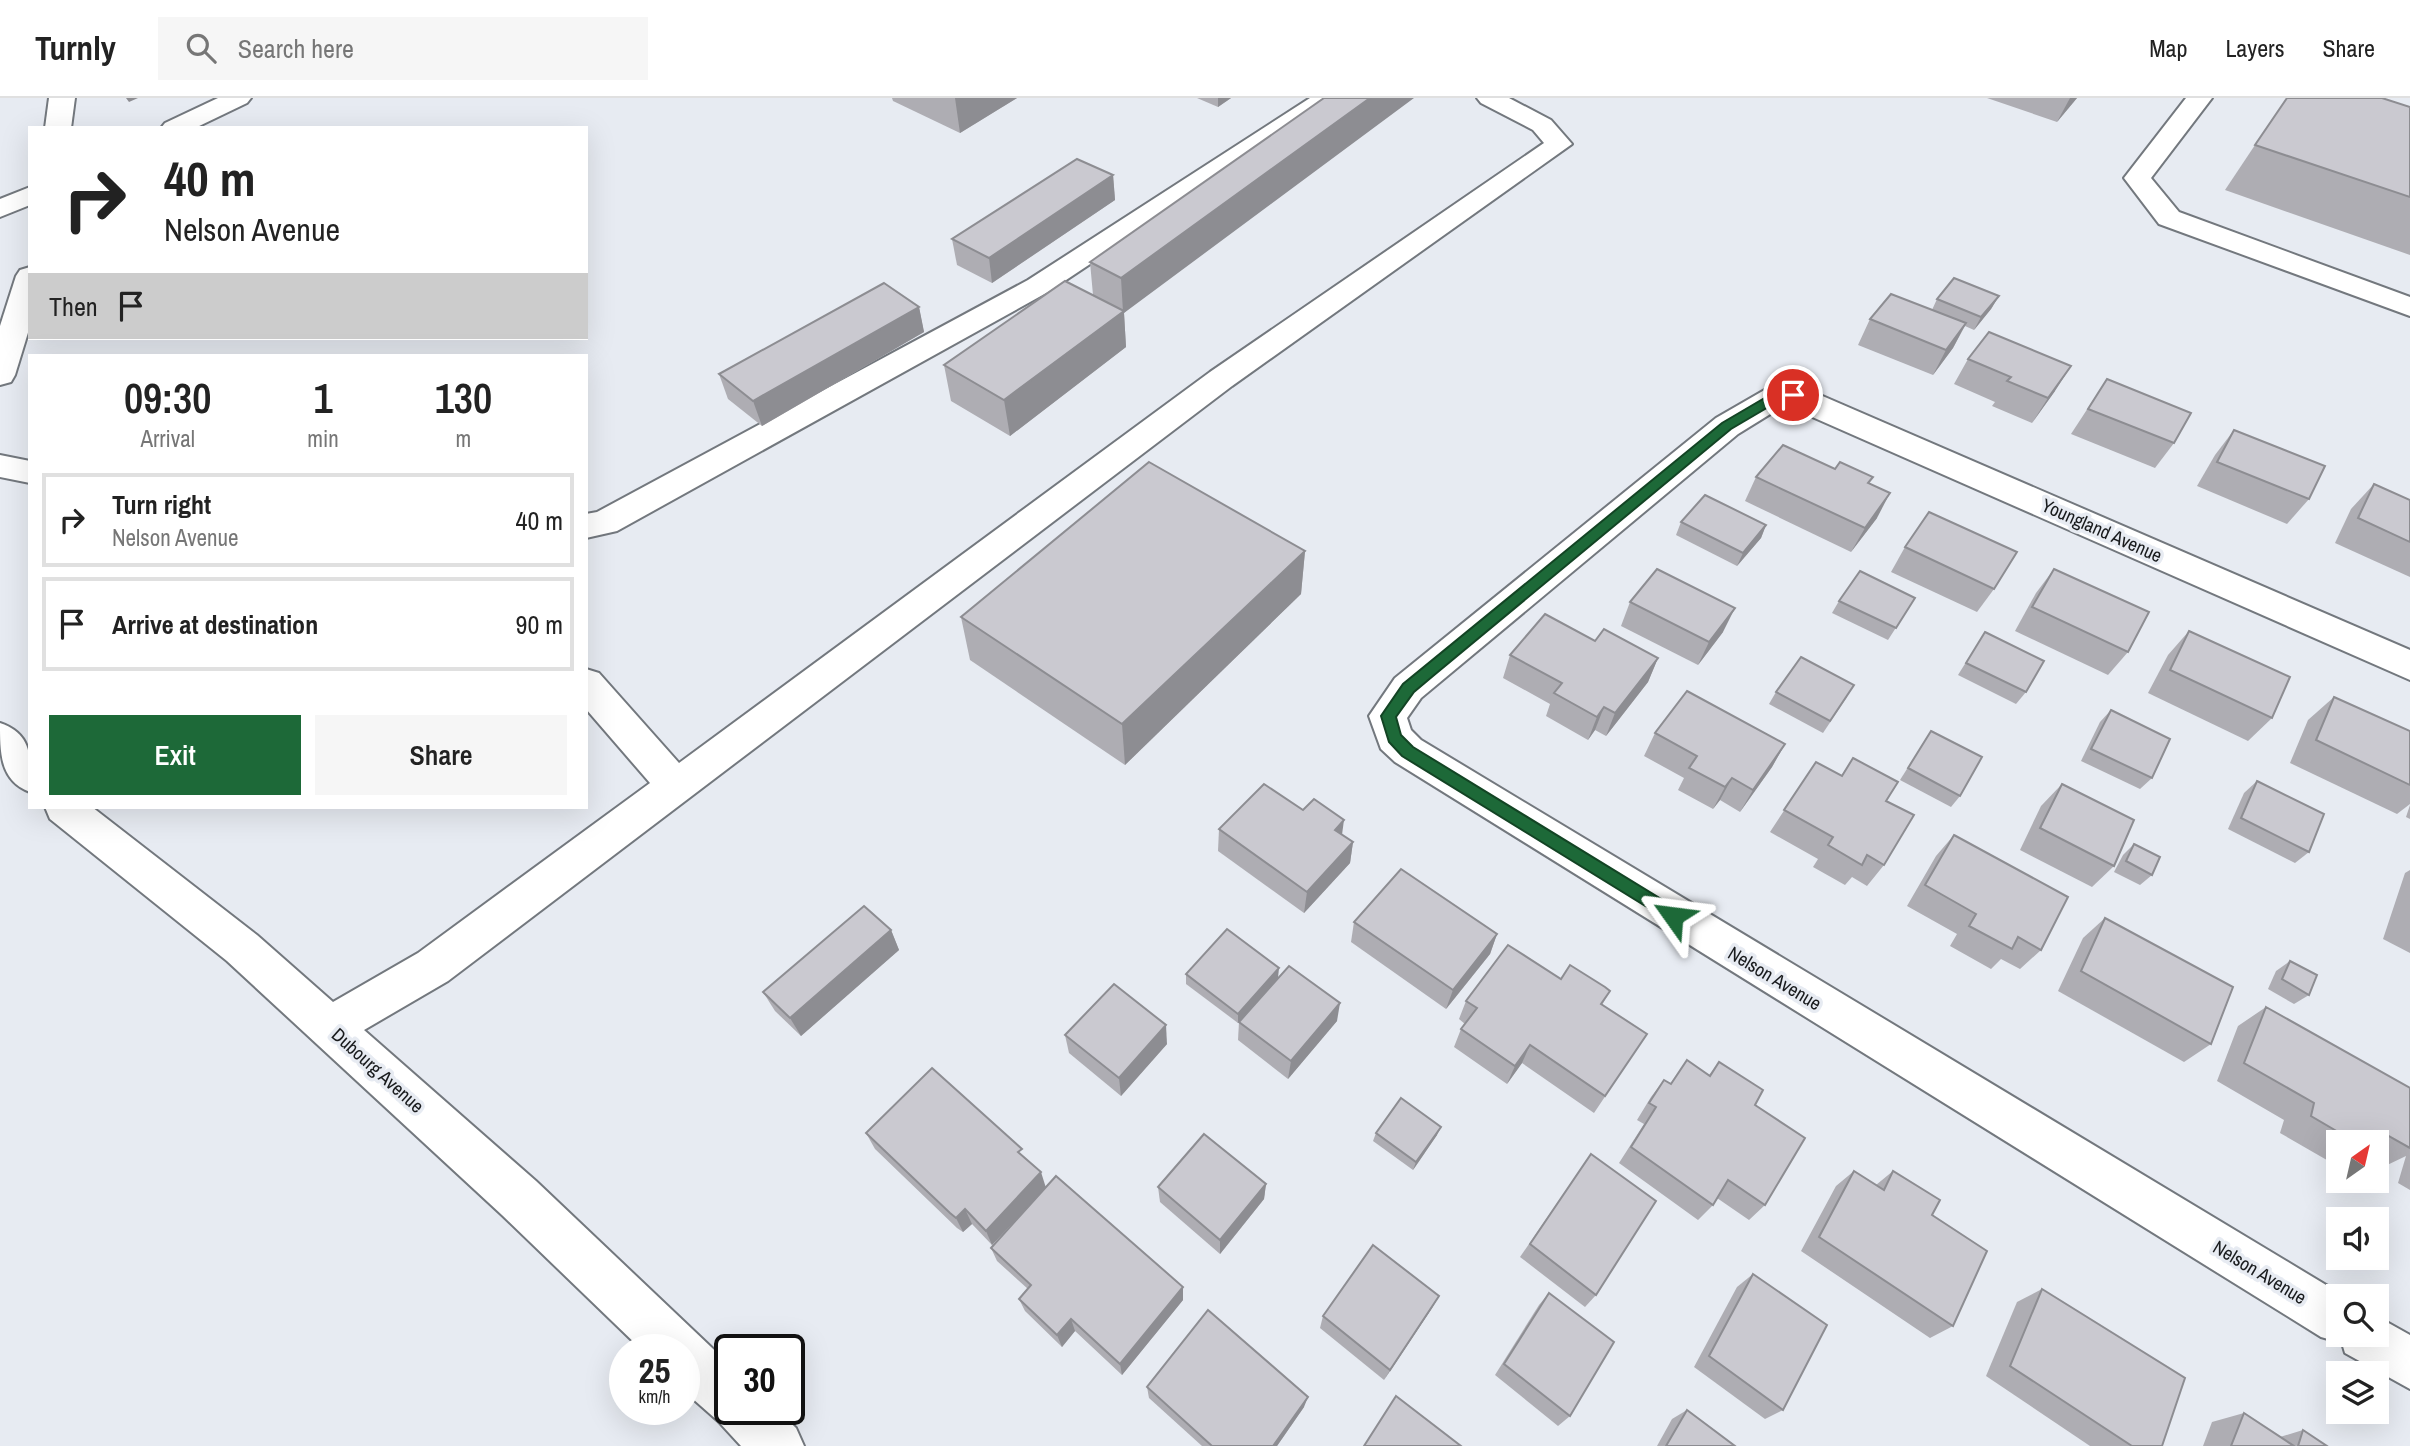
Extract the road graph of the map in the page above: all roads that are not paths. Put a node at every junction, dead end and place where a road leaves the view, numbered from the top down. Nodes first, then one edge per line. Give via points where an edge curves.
1 (62, 98) edge
2 (237, 98) edge
3 (1327, 98) edge
4 (1490, 98) edge
5 (2199, 98) edge
6 (58, 126) edge
7 (178, 126) edge
8 (28, 196) edge
9 (0, 209) edge
10 (28, 283) edge
11 (2410, 307) edge
12 (0, 375) edge
13 (1793, 395) joint
14 (0, 466) edge
15 (28, 472) edge
16 (588, 526) edge
17 (2410, 666) edge
18 (588, 685) edge
19 (0, 738) edge
20 (28, 773) edge
21 (676, 786) junction
22 (67, 809) edge
23 (330, 1027) junction
24 (2326, 1313) edge
25 (661, 1334) edge
26 (2382, 1347) edge
27 (2410, 1364) edge
28 (700, 1371) edge
29 (714, 1385) edge
30 (756, 1425) edge
31 (778, 1446) edge

1 - 6 street
2 - 7 street
3 - 16 street via 1038,286 605,523
4 - 21 street via 1542,125 1559,144 1221,379
5 - 11 street via 2137,178 2169,218
8 - 9 street
10 - 12 street
13 - 17 street, Youngland Avenue
13 - 24 street, Nelson Avenue via 1779,395 1727,426 1418,680 1388,716 1394,738 1530,829
14 - 15 street
18 - 21 street
19 - 20 street
21 - 23 street via 433,967
22 - 23 street, Dubourg Avenue via 242,948
23 - 25 street, Dubourg Avenue
26 - 27 street
28 - 29 street
30 - 31 street

